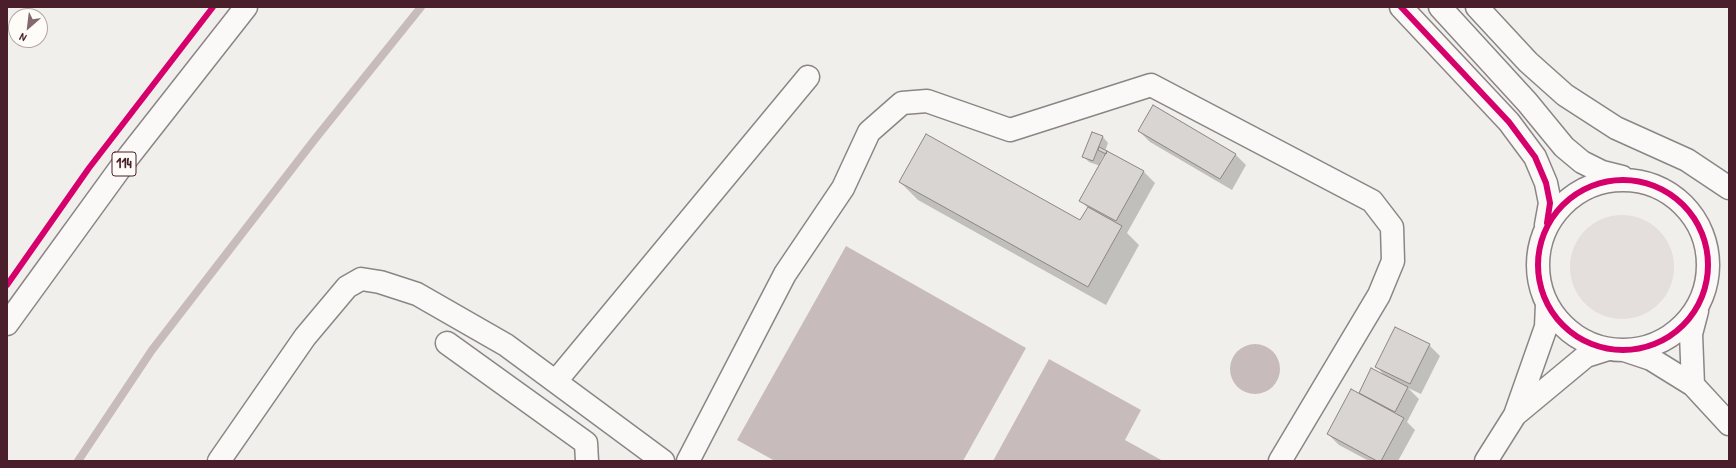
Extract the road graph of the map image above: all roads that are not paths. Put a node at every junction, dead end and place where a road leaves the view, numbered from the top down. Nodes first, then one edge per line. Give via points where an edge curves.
1 (246, 7) edge
2 (1401, 7) edge
3 (1440, 7) edge
4 (1477, 7) edge
5 (808, 77) dead end
6 (1632, 180) junction
7 (1729, 188) edge
8 (1546, 229) junction
9 (1547, 304) junction
10 (1698, 307) junction
11 (7, 324) edge
12 (447, 343) dead end
13 (1617, 350) junction
14 (556, 381) junction
15 (1696, 389) junction
16 (1515, 416) junction
17 (1729, 424) edge
18 (219, 461) edge
19 (587, 461) edge
20 (663, 461) edge
21 (688, 461) edge
22 (1280, 461) edge
23 (1486, 461) edge

1 - 11 street, 114 via 129,156
2 - 8 street via 1509,122 1535,157 1546,183 1550,203
3 - 6 street via 1564,147 1582,162 1602,172
4 - 7 street via 1528,62 1565,95 1616,128 1687,160
5 - 14 street
6 - 8 street via 1608,179 1589,187 1557,210
6 - 10 street via 1656,186 1677,198 1693,216 1704,237 1709,261 1707,284
8 - 9 street via 1540,247 1538,266 1540,286
9 - 13 street via 1558,320 1572,333 1589,343
9 - 16 street via 1546,327
10 - 13 street via 1684,326 1665,340 1647,348
10 - 15 street via 1691,334
12 - 19 street via 586,443
13 - 15 street via 1651,359
13 - 16 street via 1586,356
14 - 18 street via 506,345 417,294 380,282 360,279 347,287 305,337
14 - 20 street
15 - 17 street
16 - 23 street
21 - 22 street via 785,274 843,188 869,132 902,104 928,101 1010,130 1151,85 1372,201 1392,227 1393,261 1379,295

